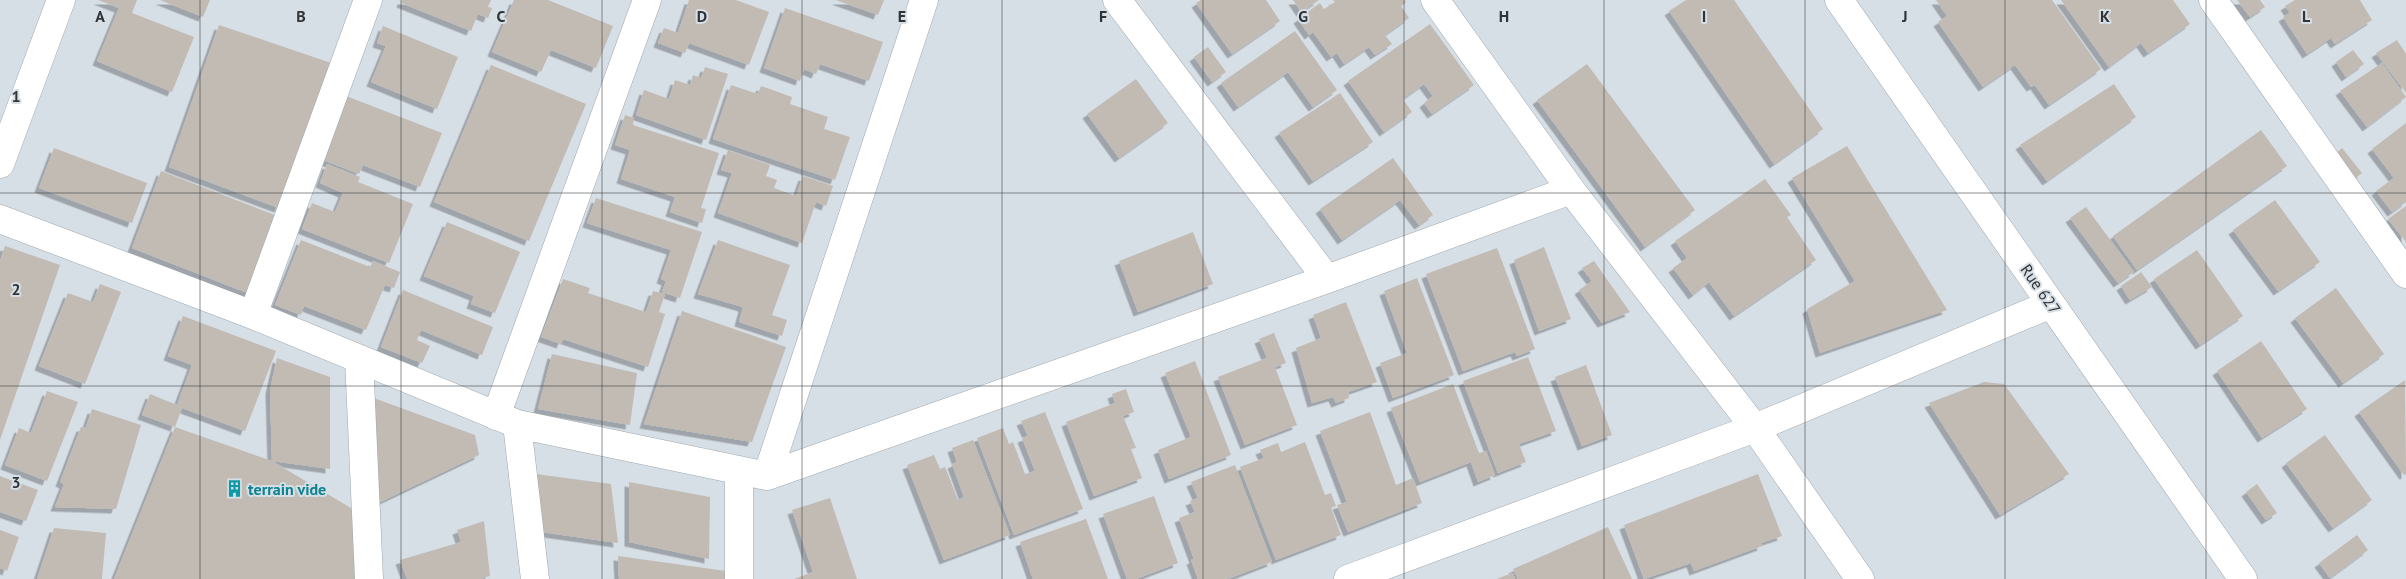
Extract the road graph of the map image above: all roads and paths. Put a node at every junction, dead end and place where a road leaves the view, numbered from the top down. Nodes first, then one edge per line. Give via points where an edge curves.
1 (61, 0) edge
2 (368, 0) edge
3 (647, 0) edge
4 (924, 0) edge
5 (1117, 0) edge
6 (1435, 0) edge
7 (1839, 0) edge
8 (2213, 0) edge
9 (0, 164) edge
10 (1571, 190) junction
11 (0, 219) edge
12 (2406, 274) edge
13 (1327, 279) junction
14 (2051, 304) junction
15 (253, 315) junction
16 (359, 359) junction
17 (506, 420) junction
18 (1755, 428) junction
19 (739, 470) junction
20 (767, 476) junction
21 (369, 579) edge
22 (535, 579) edge
23 (738, 579) edge
24 (1348, 579) edge
25 (1860, 579) edge
26 (2243, 579) edge

1 - 9 street
2 - 15 street
3 - 17 street
4 - 20 street
5 - 13 street
6 - 10 street
7 - 14 street, Rue 627
8 - 12 street
10 - 13 street
10 - 18 street
11 - 15 street
13 - 20 street
14 - 18 street
14 - 26 street, Rue 627
15 - 16 street
16 - 17 street
16 - 21 street
17 - 19 street
17 - 22 street
18 - 24 street
18 - 25 street
19 - 20 street
19 - 23 street

